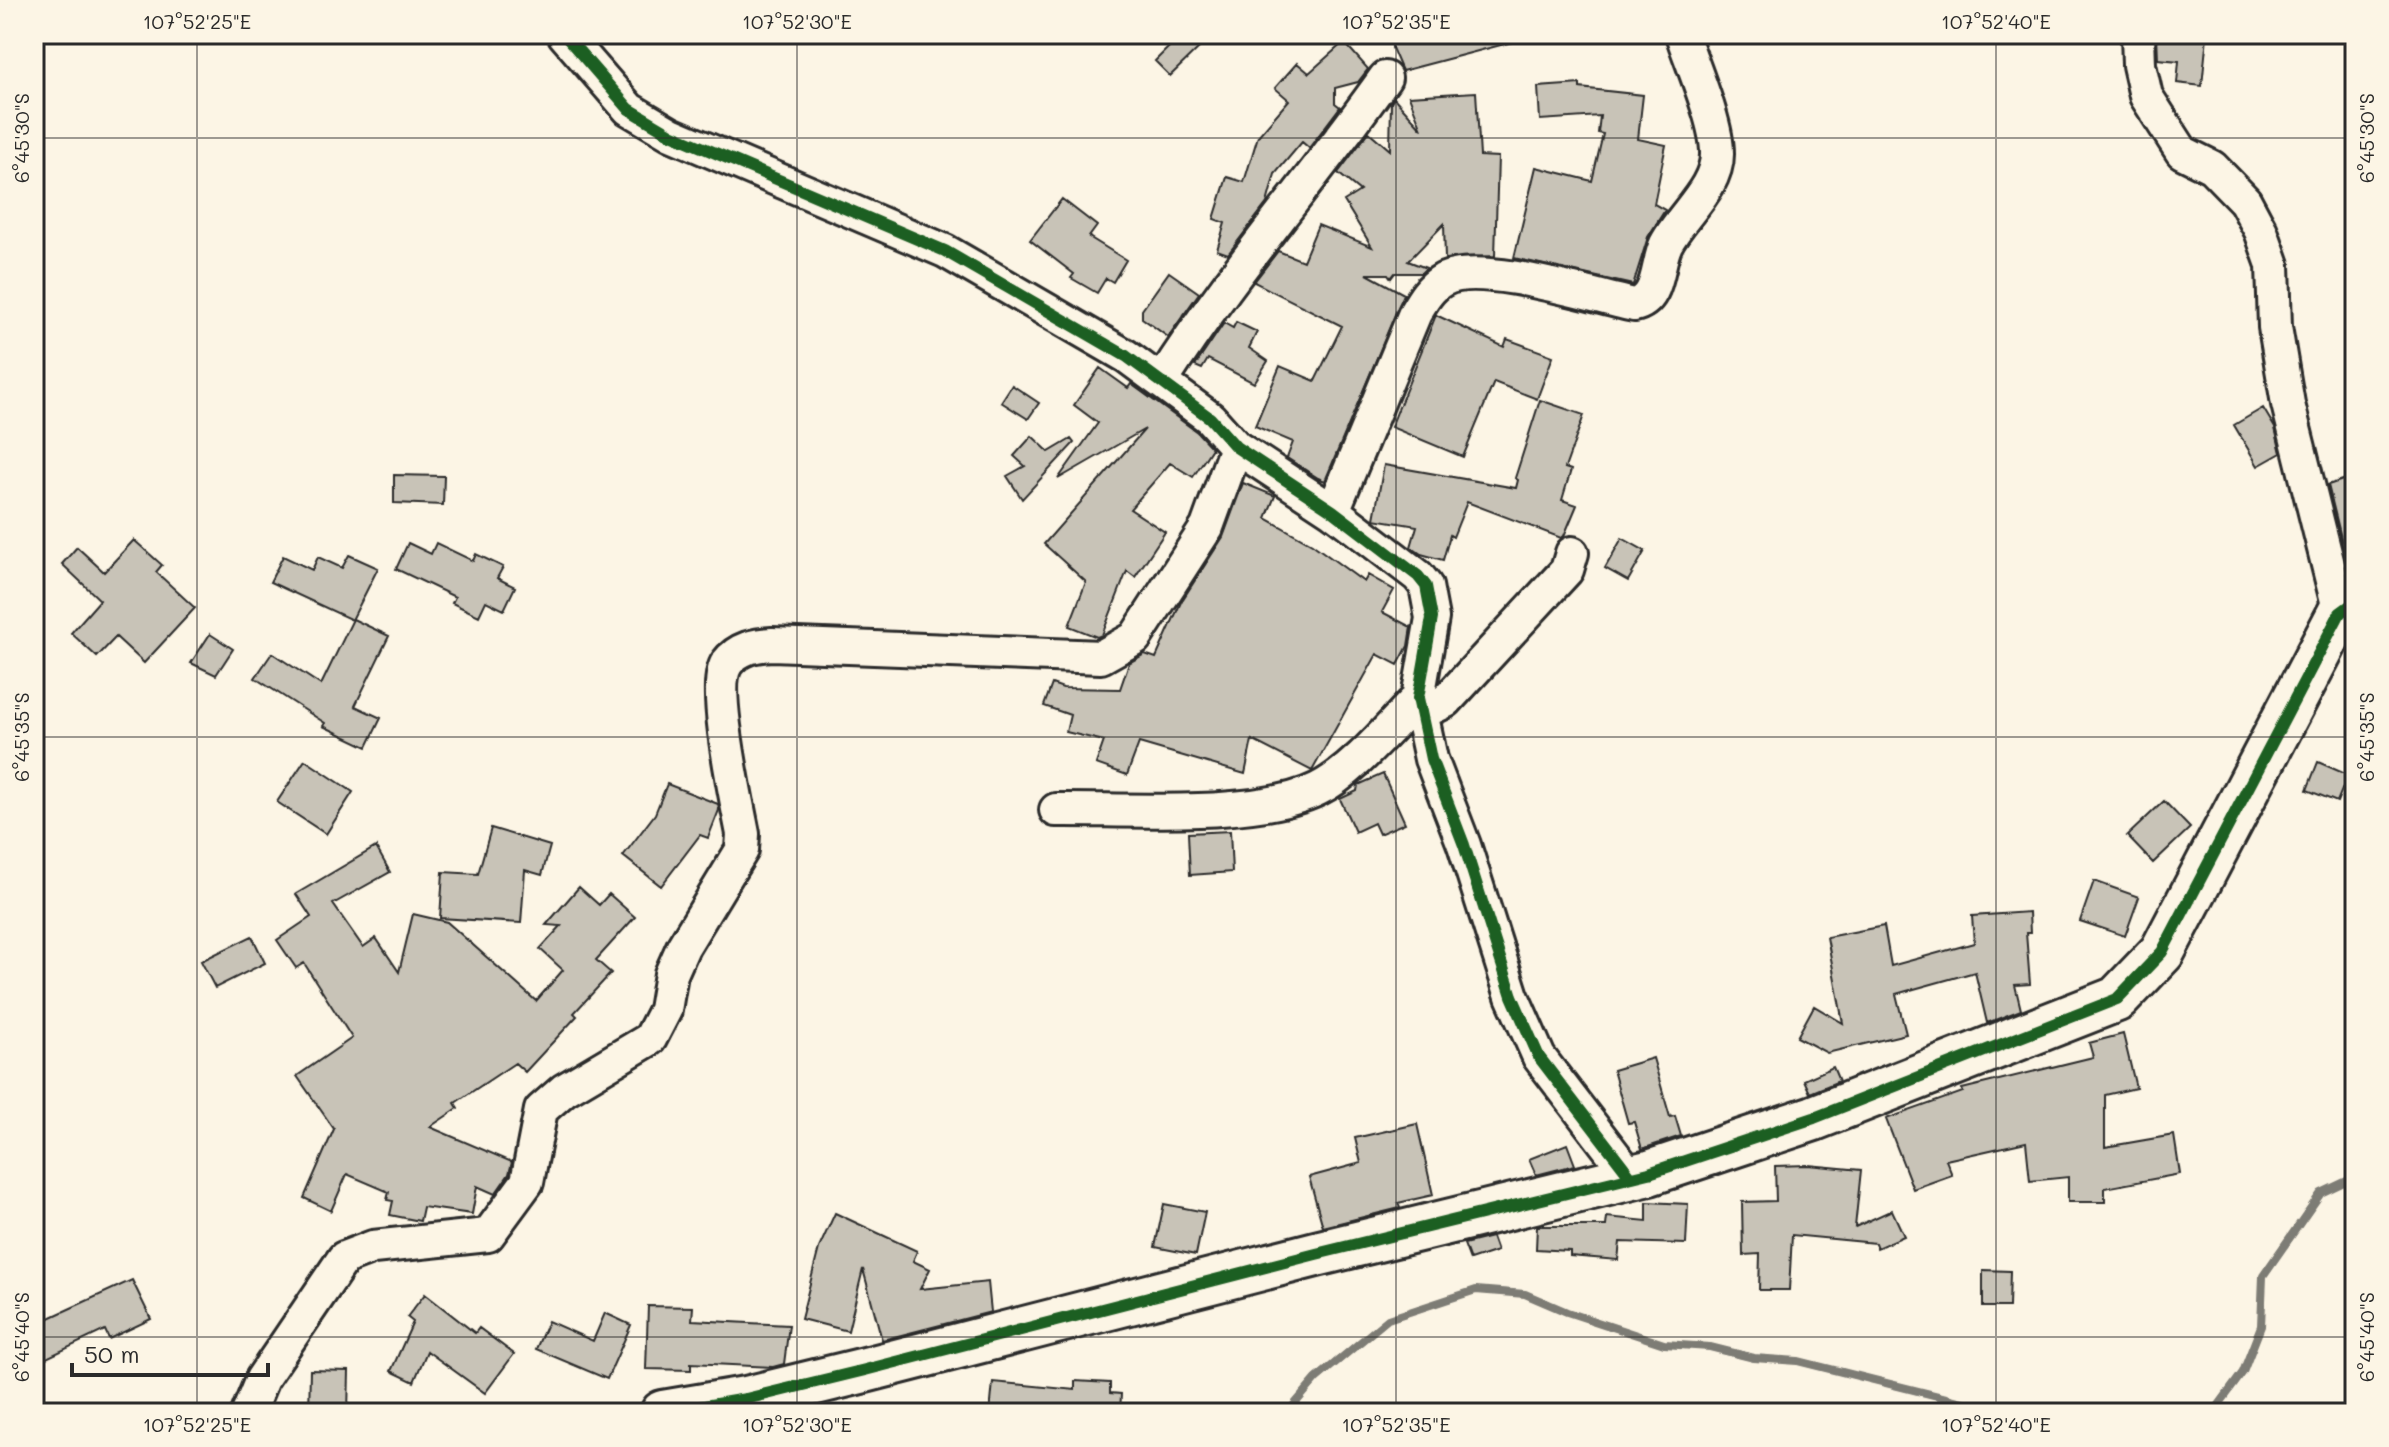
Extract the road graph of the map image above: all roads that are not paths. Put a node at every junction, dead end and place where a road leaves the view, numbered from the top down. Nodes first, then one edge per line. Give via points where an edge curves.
1 (564, 34) edge
2 (1682, 34) edge
3 (2138, 34) edge
4 (1385, 78) dead end
5 (1162, 381) junction
6 (1236, 447) junction
7 (1333, 511) junction
8 (1572, 553) dead end
9 (2347, 607) edge
10 (1420, 706) junction
11 (1056, 810) dead end
12 (1631, 1177) junction
13 (248, 1413) edge
14 (663, 1413) edge

1 - 5 street via 639,116 945,251
2 - 7 street via 1717,153 1707,184 1666,245 1651,295 1634,305 1489,273 1443,280 1415,313
3 - 9 street via 2146,96 2182,152 2212,167 2245,201 2265,242 2273,265 2275,327 2288,404
4 - 5 street via 1209,307
5 - 6 street via 1210,418
6 - 7 street
6 - 13 street via 1207,527 1135,638 1118,651 1101,657 772,644 735,655 726,664 720,691 742,850 683,947 671,974 665,1010 650,1039 550,1099 536,1122 527,1182 488,1235 373,1247 344,1258 262,1379
7 - 10 street via 1426,586 1432,618
8 - 10 street via 1567,570 1456,691 1446,701
9 - 12 street via 2162,952 2117,999 1814,1118
10 - 11 street via 1338,776 1297,798 1249,806
10 - 12 street via 1431,759 1512,996 1539,1057
12 - 14 street via 850,1374

